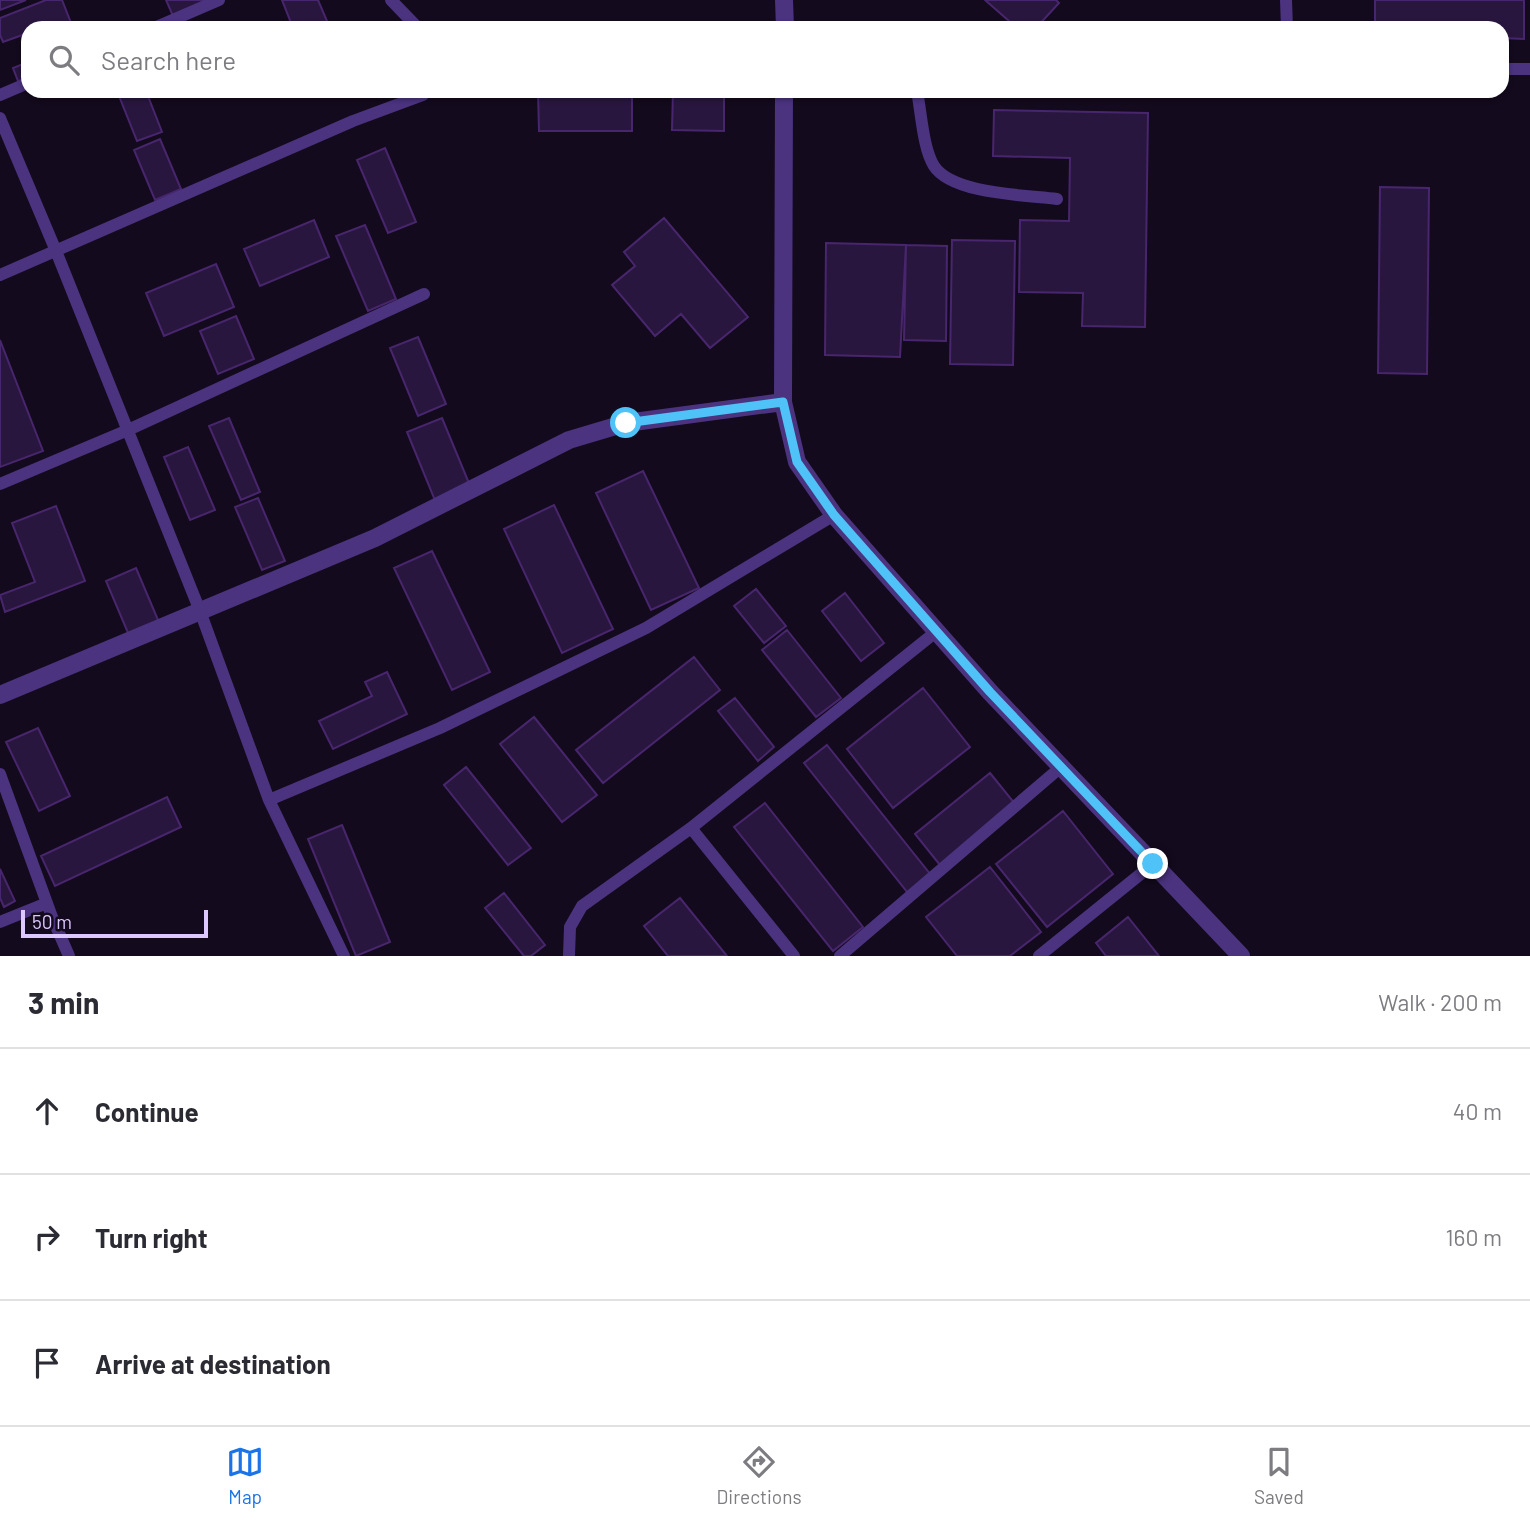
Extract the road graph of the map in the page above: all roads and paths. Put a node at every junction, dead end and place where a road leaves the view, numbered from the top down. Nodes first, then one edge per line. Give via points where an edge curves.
1 (219, 0) edge
2 (391, 0) edge
3 (784, 0) edge
4 (1286, 0) edge
5 (170, 21) edge
6 (411, 21) edge
7 (785, 21) edge
8 (1286, 21) edge
9 (1509, 69) edge
10 (1530, 69) edge
11 (21, 86) edge
12 (0, 95) edge
13 (415, 98) edge
14 (784, 98) edge
15 (918, 98) edge
16 (0, 118) edge
17 (1057, 199) dead end
18 (56, 251) junction
19 (0, 275) edge
20 (424, 294) dead end
21 (783, 402) junction
22 (128, 430) junction
23 (0, 484) edge
24 (834, 515) junction
25 (200, 611) junction
26 (937, 631) junction
27 (0, 695) edge
28 (1061, 767) junction
29 (0, 774) edge
30 (269, 800) junction
31 (691, 828) junction
32 (1153, 864) junction
33 (47, 903) junction
34 (0, 922) edge
35 (69, 956) edge
36 (344, 956) edge
37 (569, 956) edge
38 (794, 956) edge
39 (839, 956) edge
40 (1039, 956) edge
41 (1241, 956) edge

1 - 5 lane
2 - 6 lane
3 - 7 street
4 - 8 lane
9 - 10 lane
11 - 12 lane
13 - 18 lane
14 - 21 street
15 - 17 lane via 928,152 933,166 947,179 963,187
16 - 18 lane
18 - 19 lane
18 - 22 lane
20 - 22 lane
21 - 24 street via 797,462
21 - 25 street via 626,423 569,440 375,538
22 - 23 lane
22 - 25 lane
24 - 26 street
24 - 30 lane via 646,628 440,728
25 - 27 street
25 - 30 lane
26 - 28 street
26 - 31 lane
28 - 32 street
28 - 39 lane
29 - 33 lane
30 - 36 lane
31 - 37 lane via 582,906 570,927
31 - 38 lane
32 - 40 lane
32 - 41 street
33 - 34 lane
33 - 35 lane

